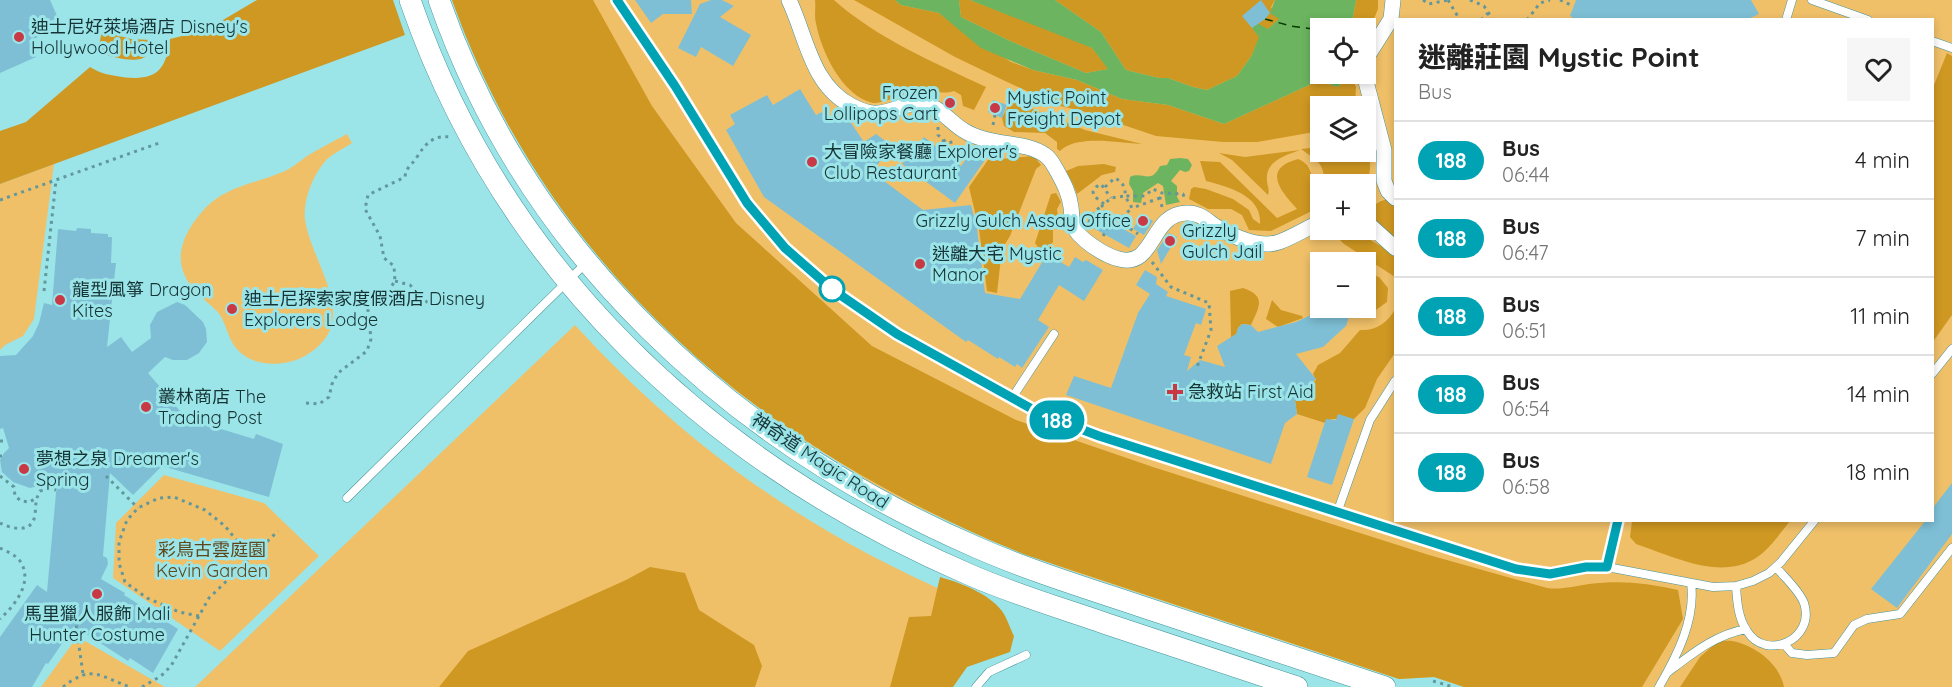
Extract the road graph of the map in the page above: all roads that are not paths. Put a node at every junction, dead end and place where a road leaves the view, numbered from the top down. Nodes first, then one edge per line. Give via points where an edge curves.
1 (410, 0) edge
2 (439, 0) edge
3 (617, 0) edge
4 (789, 0) edge
5 (1393, 0) edge
6 (1792, 0) edge
7 (1812, 0) edge
8 (1787, 18) edge
9 (1862, 18) edge
10 (1934, 42) edge
11 (1376, 43) edge
12 (1952, 48) edge
13 (1367, 84) edge
14 (1394, 197) edge
15 (1310, 227) edge
16 (1376, 231) edge
17 (1394, 247) edge
18 (587, 262) junction
19 (567, 282) junction
20 (1054, 334) dead end
21 (1952, 349) edge
22 (1934, 372) edge
23 (1394, 383) edge
24 (1012, 398) junction
25 (347, 498) dead end
26 (1337, 513) junction
27 (1618, 522) edge
28 (1813, 522) edge
29 (1952, 548) edge
30 (1607, 567) junction
31 (1776, 567) junction
32 (1691, 583) junction
33 (1736, 586) junction
34 (1746, 629) junction
35 (1784, 644) junction
36 (1026, 655) dead end
37 (1667, 673) junction
38 (976, 687) edge
39 (1297, 687) edge
40 (1385, 687) edge
41 (1659, 687) edge

1 - 19 street, 神奇道 Magic Road via 435,66 475,146 522,222
2 - 18 street, 神奇道 Magic Road via 460,55 499,133 545,207
3 - 24 lane via 747,203 785,248 833,290 897,334
4 - 15 street via 821,79 837,96 849,105 877,113 924,103 975,136 1037,150 1048,157 1066,187 1072,224 1079,235 1116,259 1130,261 1146,250 1163,222 1186,213 1201,215 1245,241 1277,243
5 - 11 street via 1391,20
6 - 8 lane
7 - 9 lane
10 - 12 lane
13 - 14 street via 1384,150 1384,181
16 - 17 street
18 - 19 lane
18 - 40 street, 神奇道 Magic Road via 658,339 723,396 818,464 904,514 1022,566
19 - 25 lane
19 - 39 street, 神奇道 Magic Road via 639,359 698,411 786,475 853,517 931,558 1012,592
20 - 24 lane
21 - 22 lane
23 - 26 lane via 1370,420
24 - 26 lane via 1041,414 1099,436
26 - 30 lane via 1516,569 1550,574
27 - 30 lane
28 - 31 lane
29 - 35 lane via 1900,614 1854,625 1834,653 1792,653
30 - 32 lane
31 - 33 lane via 1754,581
31 - 35 lane via 1800,595 1806,611 1798,635
32 - 33 lane
32 - 37 lane via 1691,614
33 - 34 lane
34 - 35 lane via 1760,642
34 - 37 lane via 1708,642
36 - 38 lane via 989,672
37 - 41 lane

